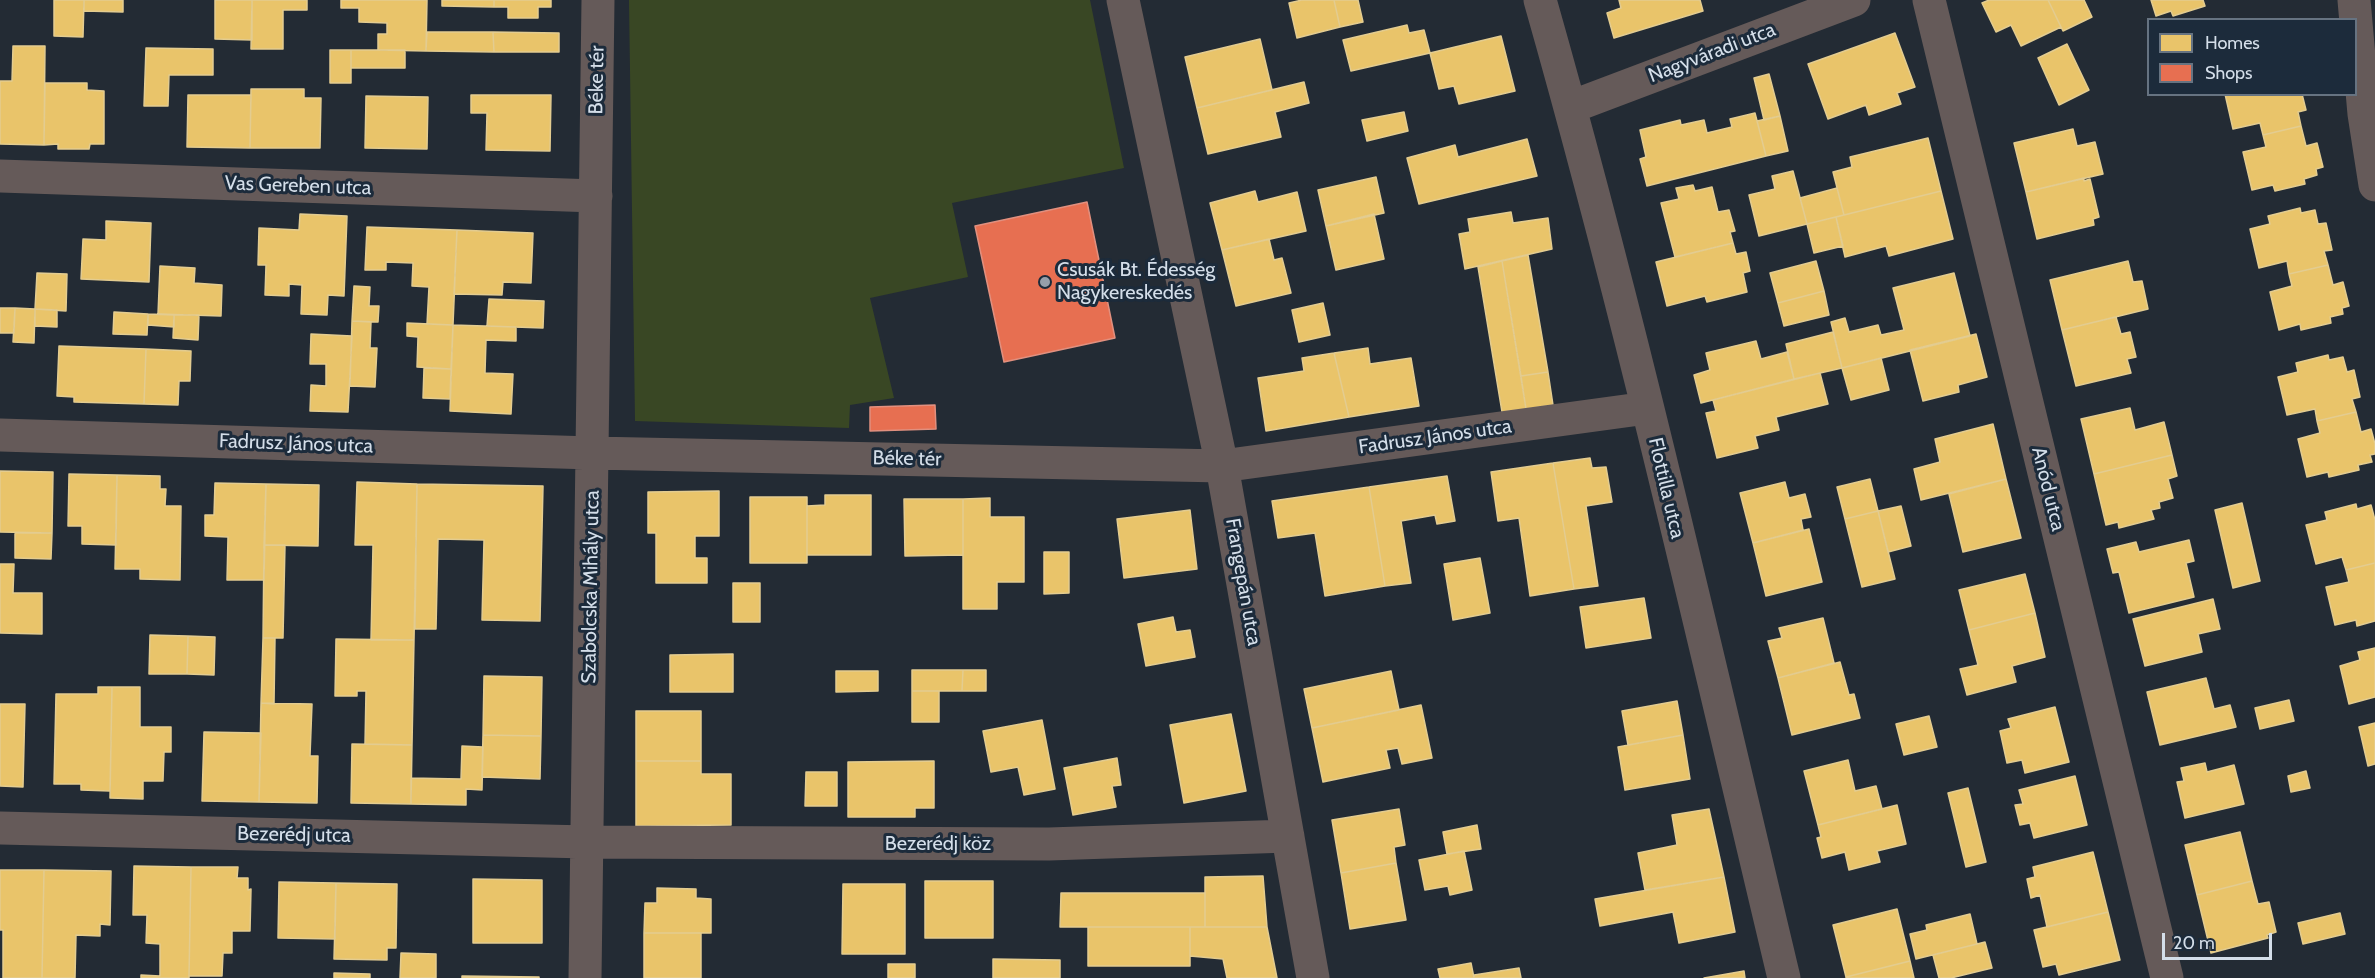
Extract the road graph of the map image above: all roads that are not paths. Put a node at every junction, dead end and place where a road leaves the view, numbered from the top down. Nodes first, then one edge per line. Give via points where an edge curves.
1 (598, 0) edge
2 (1123, 0) edge
3 (1540, 0) edge
4 (1854, 0) edge
5 (1929, 0) edge
6 (2355, 0) edge
7 (2356, 18) edge
8 (2357, 25) edge
9 (1571, 107) junction
10 (0, 176) edge
11 (2375, 185) edge
12 (596, 196) junction
13 (1647, 408) junction
14 (0, 435) edge
15 (592, 453) junction
16 (1222, 466) junction
17 (0, 828) edge
18 (1288, 836) junction
19 (587, 842) junction
20 (585, 978) edge
21 (1313, 978) edge
22 (1784, 978) edge
23 (2167, 978) edge

1 - 12 street, Béke tér
2 - 16 street, Frangepán utca
3 - 9 street, Flottilla utca
4 - 9 street, Nagyváradi utca
5 - 23 street, Anód utca
6 - 7 street
8 - 11 street
9 - 13 street, Flottilla utca
10 - 12 street, Vas Gereben utca
12 - 15 street, Szabolcska Mihály utca
13 - 16 street, Fadrusz János utca
13 - 22 street, Flottilla utca
14 - 15 street, Fadrusz János utca
15 - 16 street, Béke tér
15 - 19 street, Szabolcska Mihály utca
16 - 18 street, Frangepán utca
17 - 19 street, Bezerédj utca
18 - 19 street, Bezerédj köz via 1049,844
18 - 21 street, Frangepán utca
19 - 20 street, Szabolcska Mihály utca

